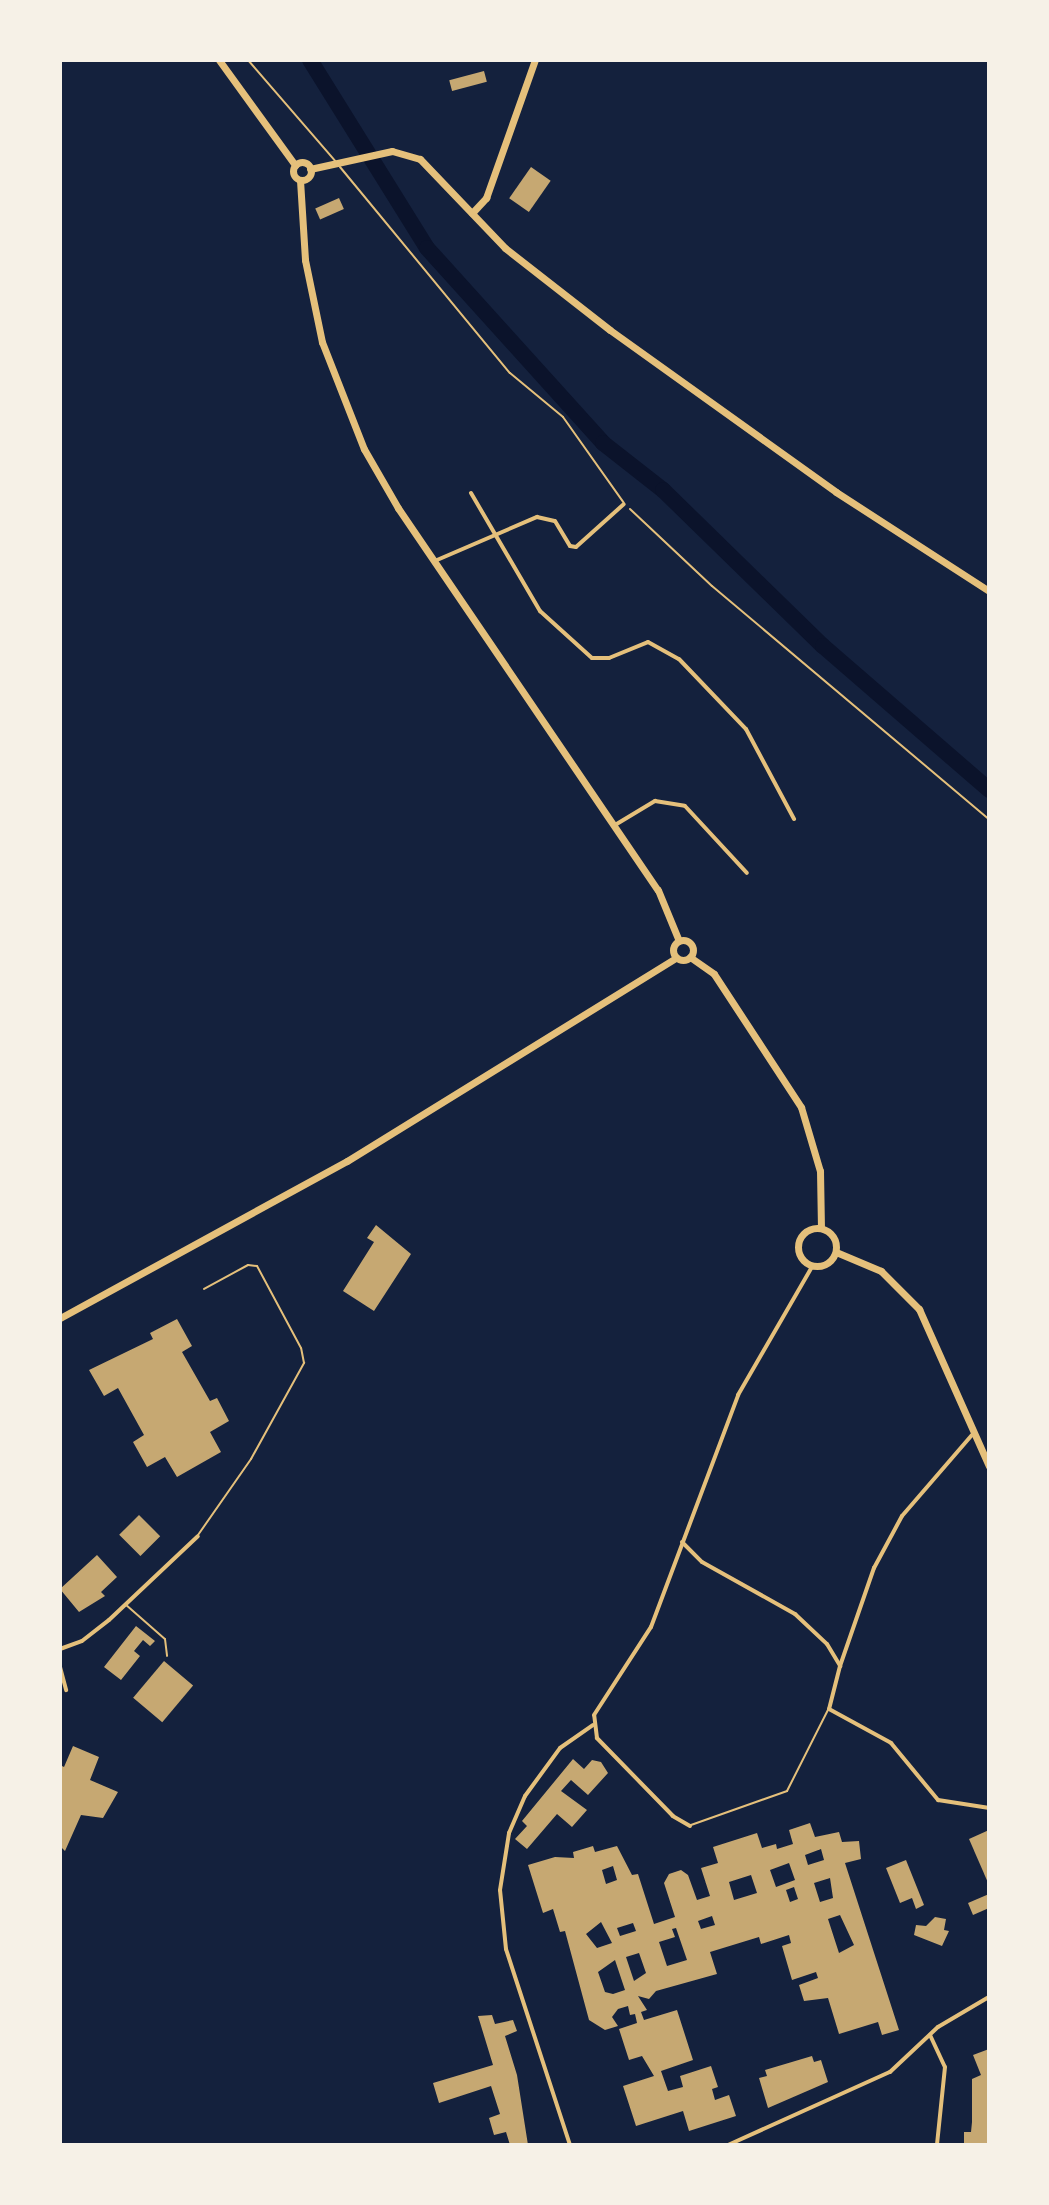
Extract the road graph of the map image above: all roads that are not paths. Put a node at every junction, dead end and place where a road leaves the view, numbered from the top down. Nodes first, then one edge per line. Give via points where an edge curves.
1 (219, 60) edge
2 (248, 60) edge
3 (535, 60) edge
4 (295, 165) junction
5 (312, 168) junction
6 (300, 180) junction
7 (472, 213) junction
8 (471, 493) dead end
9 (624, 504) joint
10 (493, 535) junction
11 (437, 560) junction
12 (989, 591) edge
13 (794, 819) dead end
14 (615, 825) junction
15 (747, 873) dead end
16 (679, 941) junction
17 (690, 957) junction
18 (676, 958) junction
19 (821, 1228) junction
20 (836, 1252) junction
21 (813, 1265) junction
22 (204, 1289) dead end
23 (60, 1318) edge
24 (972, 1435) junction
25 (989, 1466) edge
26 (198, 1536) joint
27 (682, 1542) junction
28 (125, 1603) junction
29 (60, 1649) edge
30 (167, 1656) dead end
31 (840, 1666) junction
32 (60, 1667) edge
33 (66, 1690) dead end
34 (829, 1709) junction
35 (593, 1725) junction
36 (989, 1808) edge
37 (690, 1826) joint
38 (989, 1997) edge
39 (930, 2035) junction
40 (570, 2145) edge
41 (728, 2145) edge
42 (937, 2145) edge

1 - 4 main road
2 - 9 lane via 510,373 563,417
3 - 7 main road via 486,198
4 - 5 main road
4 - 6 main road via 294,176
5 - 6 main road
5 - 7 main road via 392,151 420,159
6 - 11 main road via 305,260 339,391 398,508
7 - 12 main road via 521,262 610,330 875,519
8 - 10 street
9 - 10 street via 576,547 570,546 555,521 543,516
10 - 11 street
10 - 13 street via 540,611 592,658 609,658 644,640 679,659 722,699 759,750
11 - 14 main road
14 - 15 street via 655,801 685,806
14 - 16 main road via 658,890
16 - 17 main road via 691,944
16 - 18 main road via 672,949
17 - 18 main road
17 - 19 main road via 714,974 801,1107 820,1171
18 - 23 main road via 347,1161
19 - 20 main road via 832,1234
19 - 21 main road via 808,1230 800,1240 802,1258
20 - 21 main road via 830,1261
20 - 24 main road via 868,1262 908,1295 930,1330
21 - 27 street via 748,1374
22 - 26 lane via 248,1265 257,1266 304,1363 251,1459
24 - 25 main road
24 - 31 street via 902,1516 874,1568
26 - 28 street
27 - 31 street via 702,1562 795,1614 827,1644
27 - 35 street via 651,1627 597,1707
28 - 29 street via 82,1641
28 - 30 lane via 165,1639
31 - 34 street
32 - 33 street
34 - 36 street via 891,1743 938,1800
34 - 37 lane via 787,1791
35 - 37 street via 605,1748 673,1816
35 - 40 street via 560,1748 525,1796 509,1833 500,1890 506,1949
38 - 39 street
39 - 41 street via 890,2072
39 - 42 street via 945,2067

